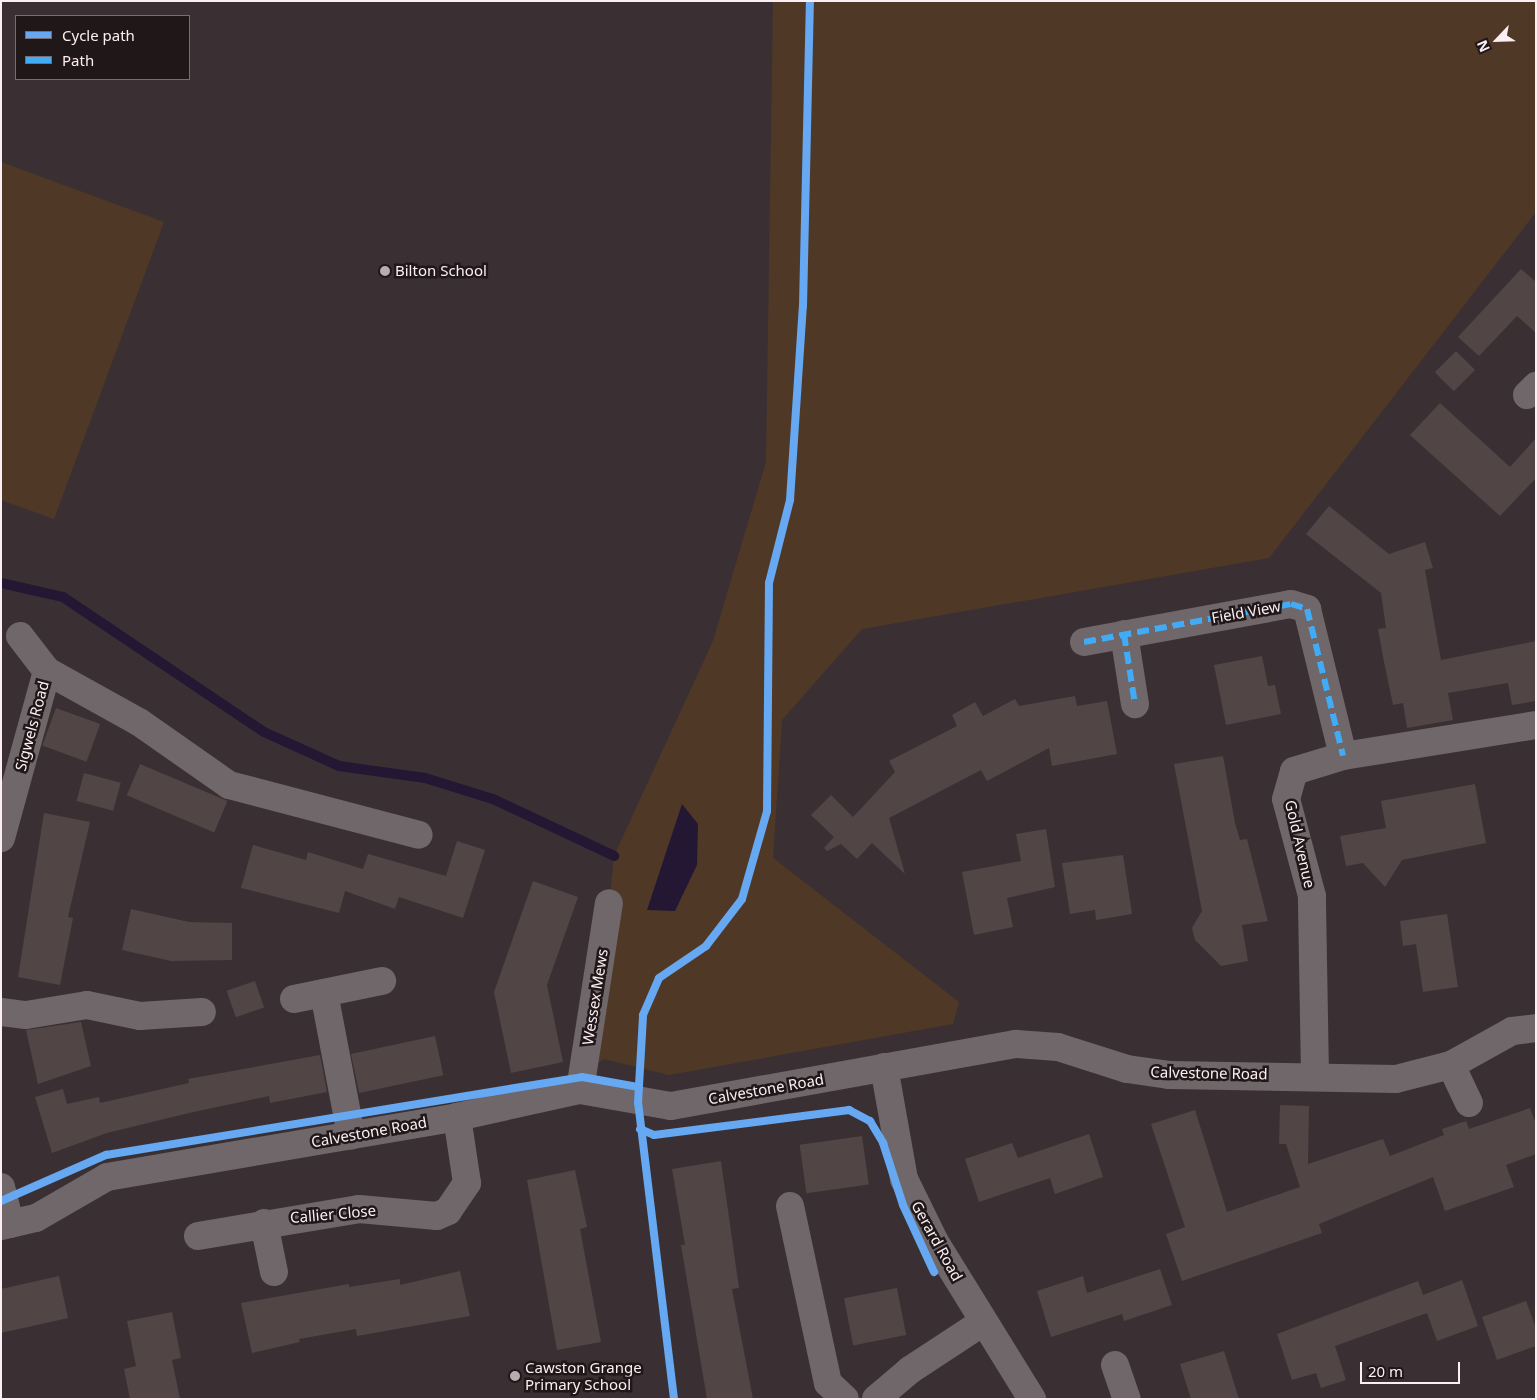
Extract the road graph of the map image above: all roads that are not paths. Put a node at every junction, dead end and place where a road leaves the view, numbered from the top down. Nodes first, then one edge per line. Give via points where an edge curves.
1 (1124, 634) junction
2 (20, 636) dead end
3 (1084, 642) dead end
4 (47, 671) junction
5 (1135, 704) dead end
6 (1536, 725) edge
7 (1343, 756) junction
8 (419, 835) dead end
9 (1, 838) edge
10 (609, 903) dead end
11 (382, 981) dead end
12 (324, 993) junction
13 (294, 998) dead end
14 (1, 1012) edge
15 (202, 1012) dead end
16 (1536, 1028) edge
17 (1451, 1065) junction
18 (884, 1067) junction
19 (1315, 1075) junction
20 (580, 1090) junction
21 (1469, 1103) dead end
22 (457, 1117) junction
23 (351, 1135) junction
24 (1, 1187) edge
25 (790, 1206) dead end
26 (264, 1222) junction
27 (5, 1225) edge
28 (198, 1236) dead end
29 (274, 1272) dead end
30 (983, 1322) junction
31 (1115, 1365) dead end
32 (844, 1399) edge
33 (876, 1399) edge
34 (1032, 1399) edge
35 (1127, 1399) edge

1 - 3 street, Field View
1 - 5 street
1 - 7 street, Field View via 1291,604 1307,609
2 - 4 street, Sigwels Road
4 - 8 street, Sigwels Road via 139,722 229,784
4 - 9 street, Sigwels Road
6 - 7 street, Gold Avenue
7 - 19 street, Gold Avenue via 1294,771 1286,799 1312,896
10 - 20 street, Wessex Mews
11 - 12 street
12 - 13 street
12 - 23 street
14 - 15 street via 26,1016 87,1006 140,1016
16 - 17 street, Calvestone Road via 1512,1031
17 - 19 street, Calvestone Road via 1396,1079
17 - 21 street
18 - 19 street, Calvestone Road via 1016,1044 1058,1047 1126,1069 1168,1075
18 - 20 street, Calvestone Road via 671,1106
18 - 30 street, Gerard Road via 904,1179
20 - 22 street, Calvestone Road
22 - 23 street, Calvestone Road
22 - 26 street, Callier Close via 467,1183 448,1211 414,1217 376,1208
23 - 27 street, Calvestone Road via 107,1177 36,1218
24 - 27 street
25 - 32 street via 828,1383
26 - 28 street, Callier Close
26 - 29 street
30 - 33 street via 910,1370
30 - 34 street, Gerard Road
31 - 35 street

